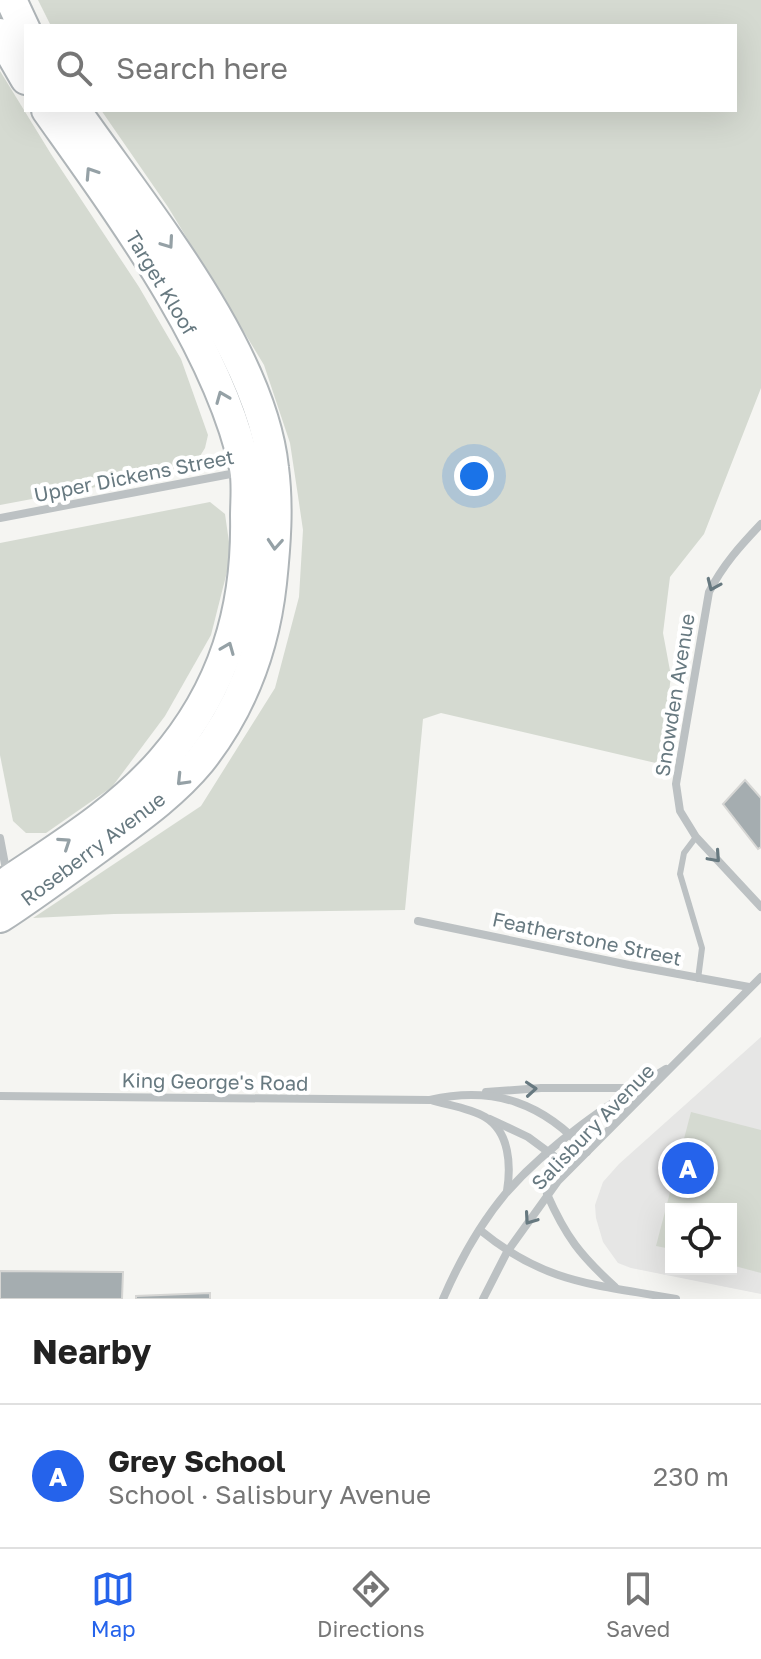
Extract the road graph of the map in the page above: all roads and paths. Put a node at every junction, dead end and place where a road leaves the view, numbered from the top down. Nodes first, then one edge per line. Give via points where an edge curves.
1 (11, 0) edge
2 (24, 28) edge
3 (0, 34) edge
4 (24, 76) edge
5 (48, 112) edge
6 (76, 112) edge
7 (260, 469) junction
8 (0, 518) edge
9 (761, 524) edge
10 (696, 837) junction
11 (0, 838) edge
12 (6, 898) edge
13 (761, 907) edge
14 (418, 921) dead end
15 (761, 977) edge
16 (698, 979) junction
17 (749, 987) junction
18 (680, 1061) junction
19 (635, 1088) junction
20 (453, 1094) junction
21 (0, 1096) edge
22 (430, 1100) junction
23 (486, 1117) junction
24 (571, 1134) junction
25 (549, 1152) junction
26 (587, 1152) junction
27 (570, 1168) junction
28 (507, 1193) junction
29 (547, 1194) junction
30 (480, 1230) junction
31 (507, 1252) junction
32 (615, 1287) junction
33 (443, 1299) edge
34 (483, 1299) edge
35 (676, 1299) edge

1 - 2 main road
3 - 4 main road
7 -> 5 main road, Target Kloof via 236,433 204,355 158,274
6 -> 7 main road, Target Kloof via 229,340 263,421
7 - 8 street, Upper Dickens Street
7 - 12 main road, Roseberry Avenue via 276,537 269,602 244,692 223,729 162,799
9 -> 10 street, Snowden Avenue via 719,572 705,610 676,784 680,811
10 -> 13 street, Snowden Avenue
10 - 16 lane via 684,853 680,874 702,948
11 - 12 street
14 - 16 street, Featherstone Street
15 - 17 street, Salisbury Avenue
16 - 17 street, Featherstone Street
17 - 18 street, Salisbury Avenue
18 - 19 street, Salisbury Avenue
18 - 26 street, Salisbury Avenue
20 -> 19 street, King George's Road
19 - 24 street, Salisbury Avenue
20 - 22 street, King George's Road
20 - 24 street, King George's Road via 514,1100
21 - 22 street, King George's Road
22 - 23 street, King George's Road
23 - 25 street, King George's Road
23 - 28 street via 506,1149
24 - 25 street, Salisbury Avenue
24 - 26 street, King George's Road
25 - 27 street, King George's Road
25 - 28 street, Salisbury Avenue
26 - 27 street, Salisbury Avenue
27 - 29 street, Salisbury Avenue
28 - 30 street, Salisbury Avenue
29 -> 31 street, Salisbury Avenue
29 - 32 street via 569,1240
30 - 31 street
30 - 33 street, Salisbury Avenue
31 - 32 street via 572,1281
31 - 34 street, Salisbury Avenue
32 - 35 street

